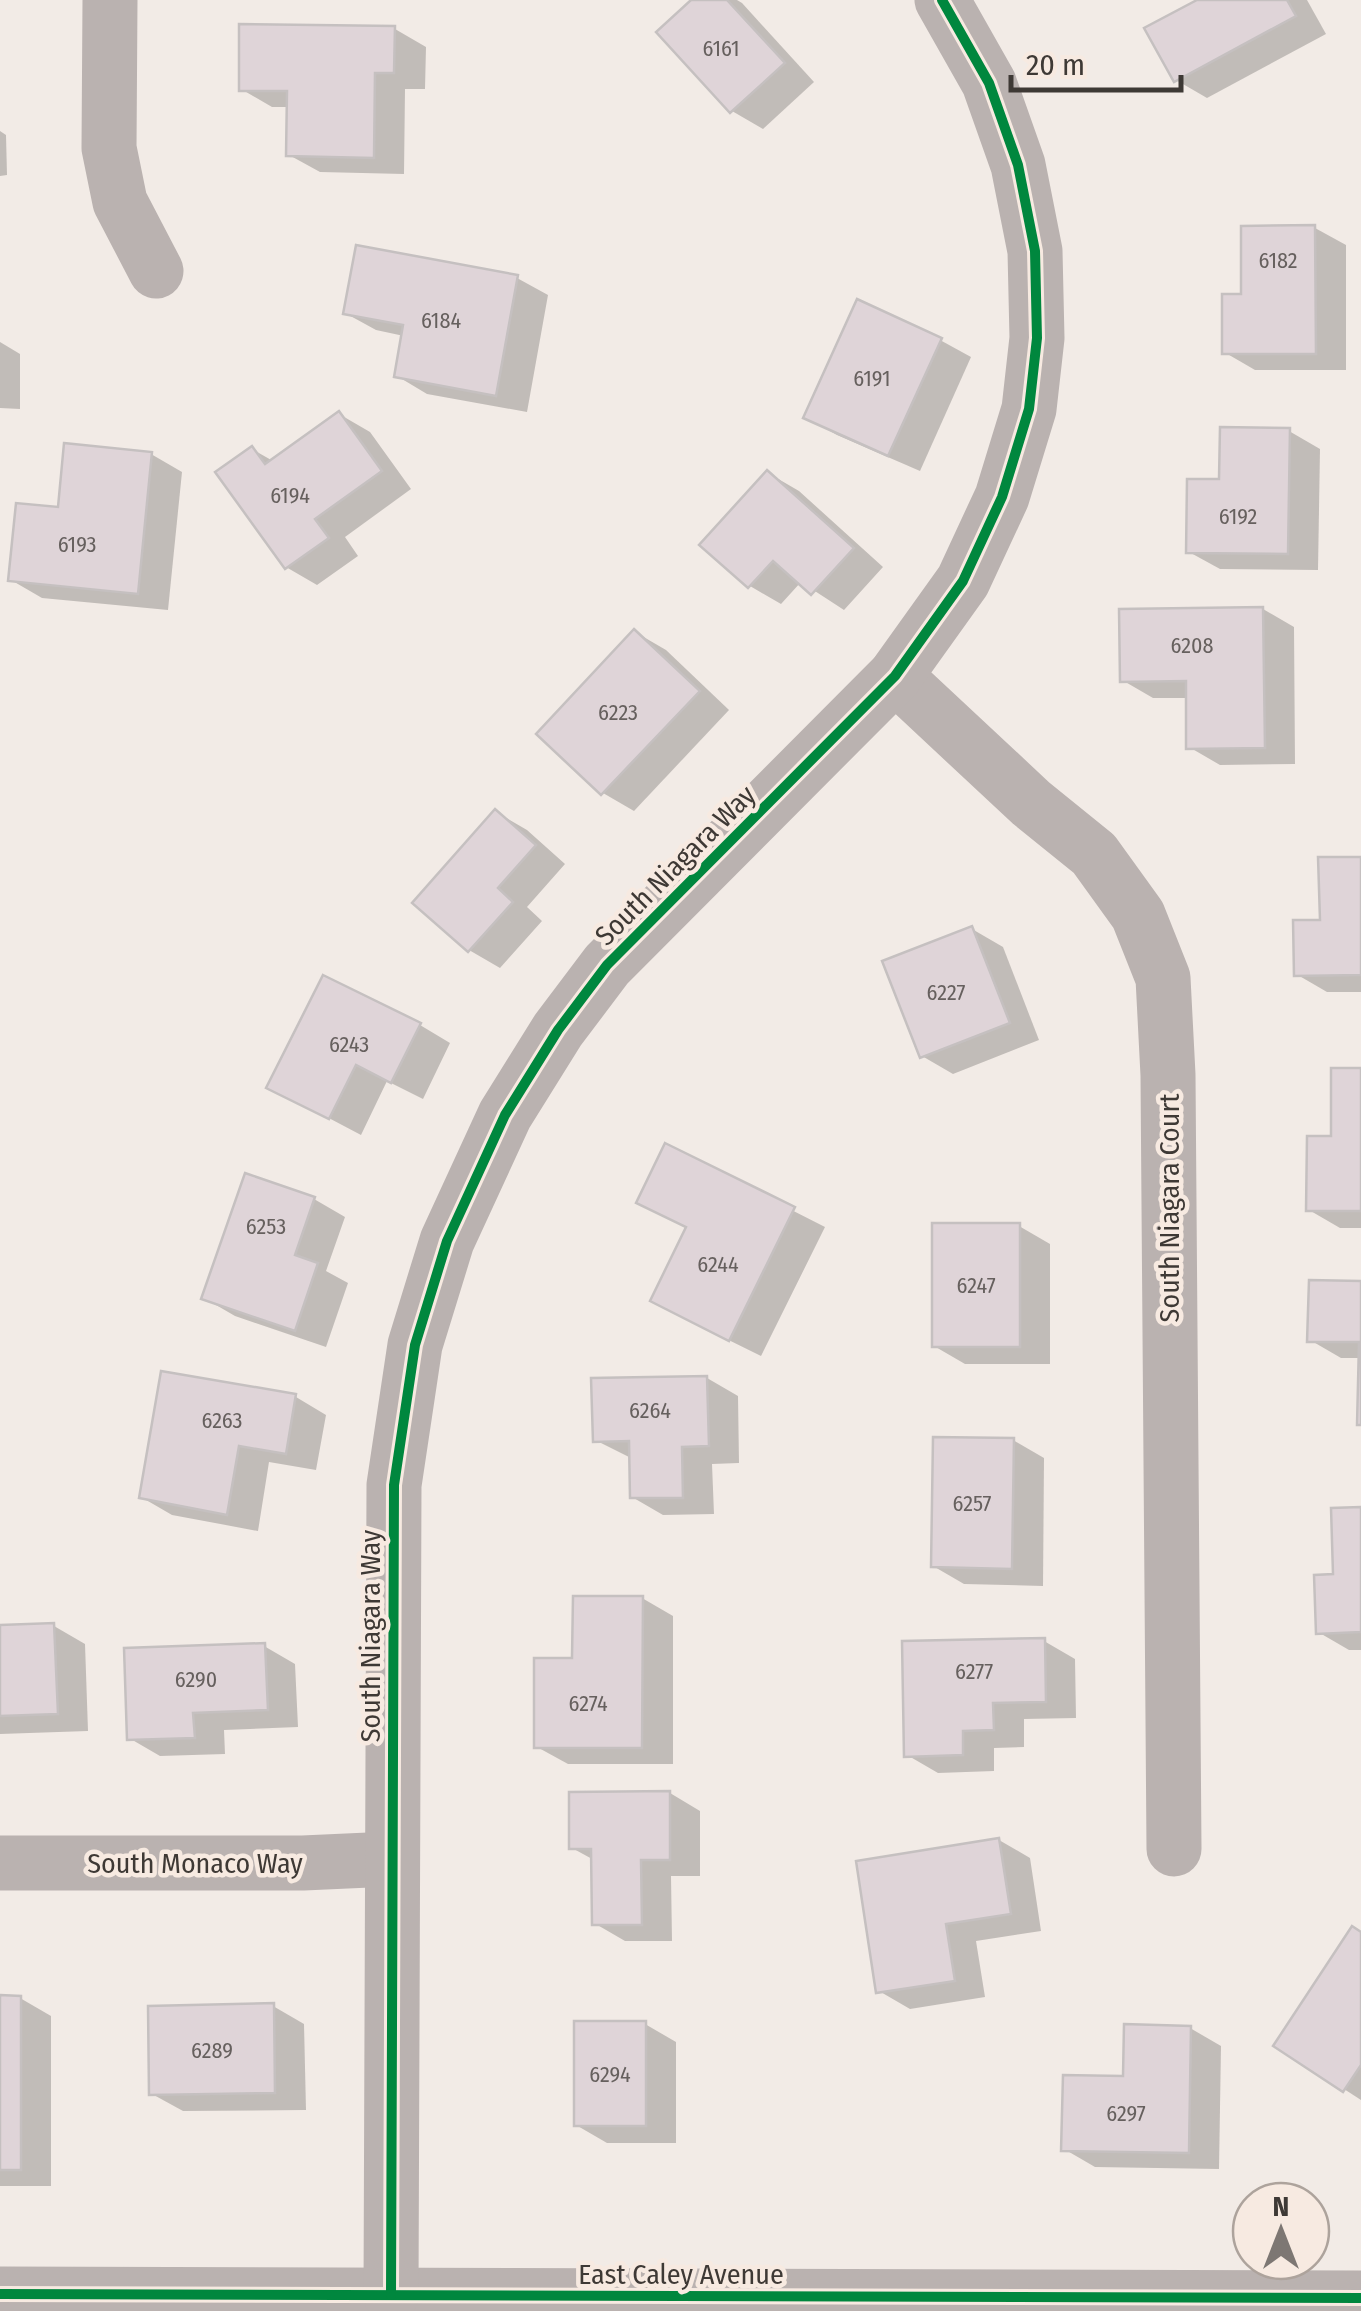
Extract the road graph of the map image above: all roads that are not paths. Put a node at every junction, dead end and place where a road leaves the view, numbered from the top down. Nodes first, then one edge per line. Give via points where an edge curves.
1 (110, 0) edge
2 (942, 0) edge
3 (156, 271) dead end
4 (895, 676) junction
5 (1174, 1849) dead end
6 (391, 1859) junction
7 (0, 1864) edge
8 (0, 2294) edge
9 (391, 2296) junction
10 (1361, 2298) edge

1 - 3 street via 109,148 120,202
2 - 4 street, South Niagara Way via 989,83 1018,166 1035,250 1037,338 1028,409 1002,497 963,582
4 - 5 street, South Niagara Court via 1094,854 1138,915 1163,978
4 - 6 street, South Niagara Way via 607,965 505,1115 447,1241 415,1345 394,1485
6 - 7 street, South Monaco Way
6 - 9 street, South Niagara Way
8 - 9 street, East Caley Avenue
9 - 10 street, East Caley Avenue

